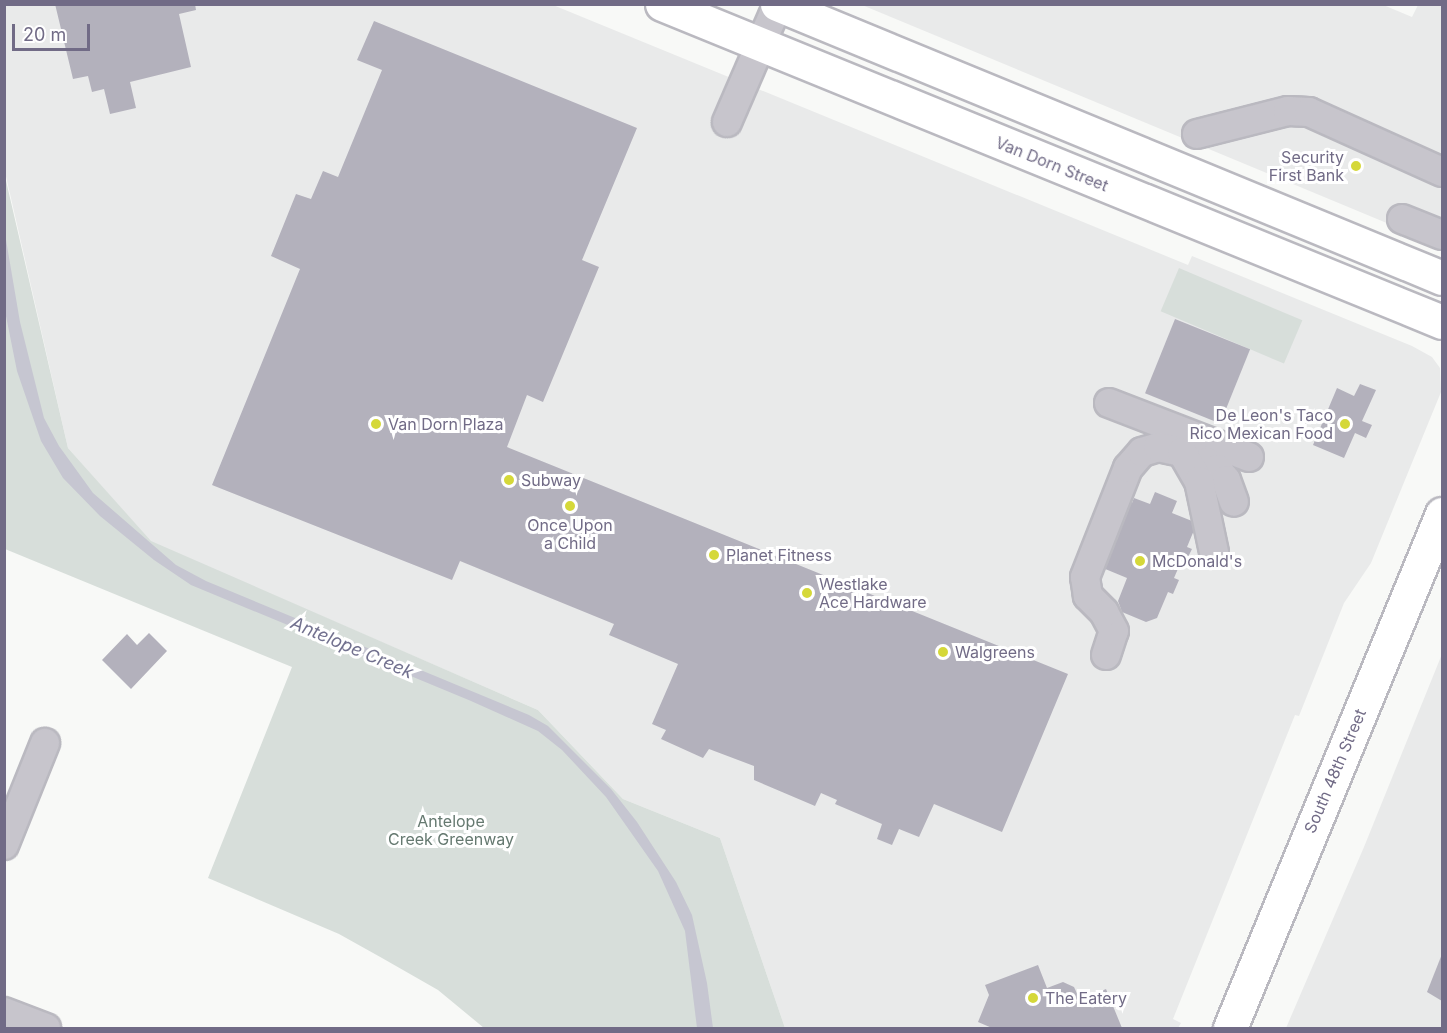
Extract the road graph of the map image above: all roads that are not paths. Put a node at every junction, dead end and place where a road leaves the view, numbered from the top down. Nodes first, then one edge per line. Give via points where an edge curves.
1 (662, 4) edge
2 (777, 5) edge
3 (759, 44) junction
4 (727, 122) dead end
5 (1197, 134) dead end
6 (1443, 172) edge
7 (1402, 219) dead end
8 (1443, 235) edge
9 (1443, 278) edge
10 (1443, 322) edge
11 (1109, 403) dead end
12 (1182, 452) junction
13 (1249, 457) dead end
14 (1234, 502) dead end
15 (1443, 514) edge
16 (1214, 552) dead end
17 (1106, 655) dead end
18 (45, 743) dead end
19 (4, 845) edge
20 (4, 1012) edge
21 (46, 1029) edge
22 (1230, 1029) edge

1 - 3 main road, Van Dorn Street
2 - 3 street
2 - 9 main road
3 - 4 street
3 - 10 main road, Van Dorn Street
5 - 6 street via 1288,111 1309,112
7 - 8 street
11 - 13 street
12 - 14 street via 1217,469
12 - 16 street via 1199,481
12 - 17 street via 1158,447 1142,452 1128,468 1088,564 1084,577 1088,596 1104,612 1114,631
15 - 22 main road, South 48th Street
18 - 19 street
20 - 21 street

